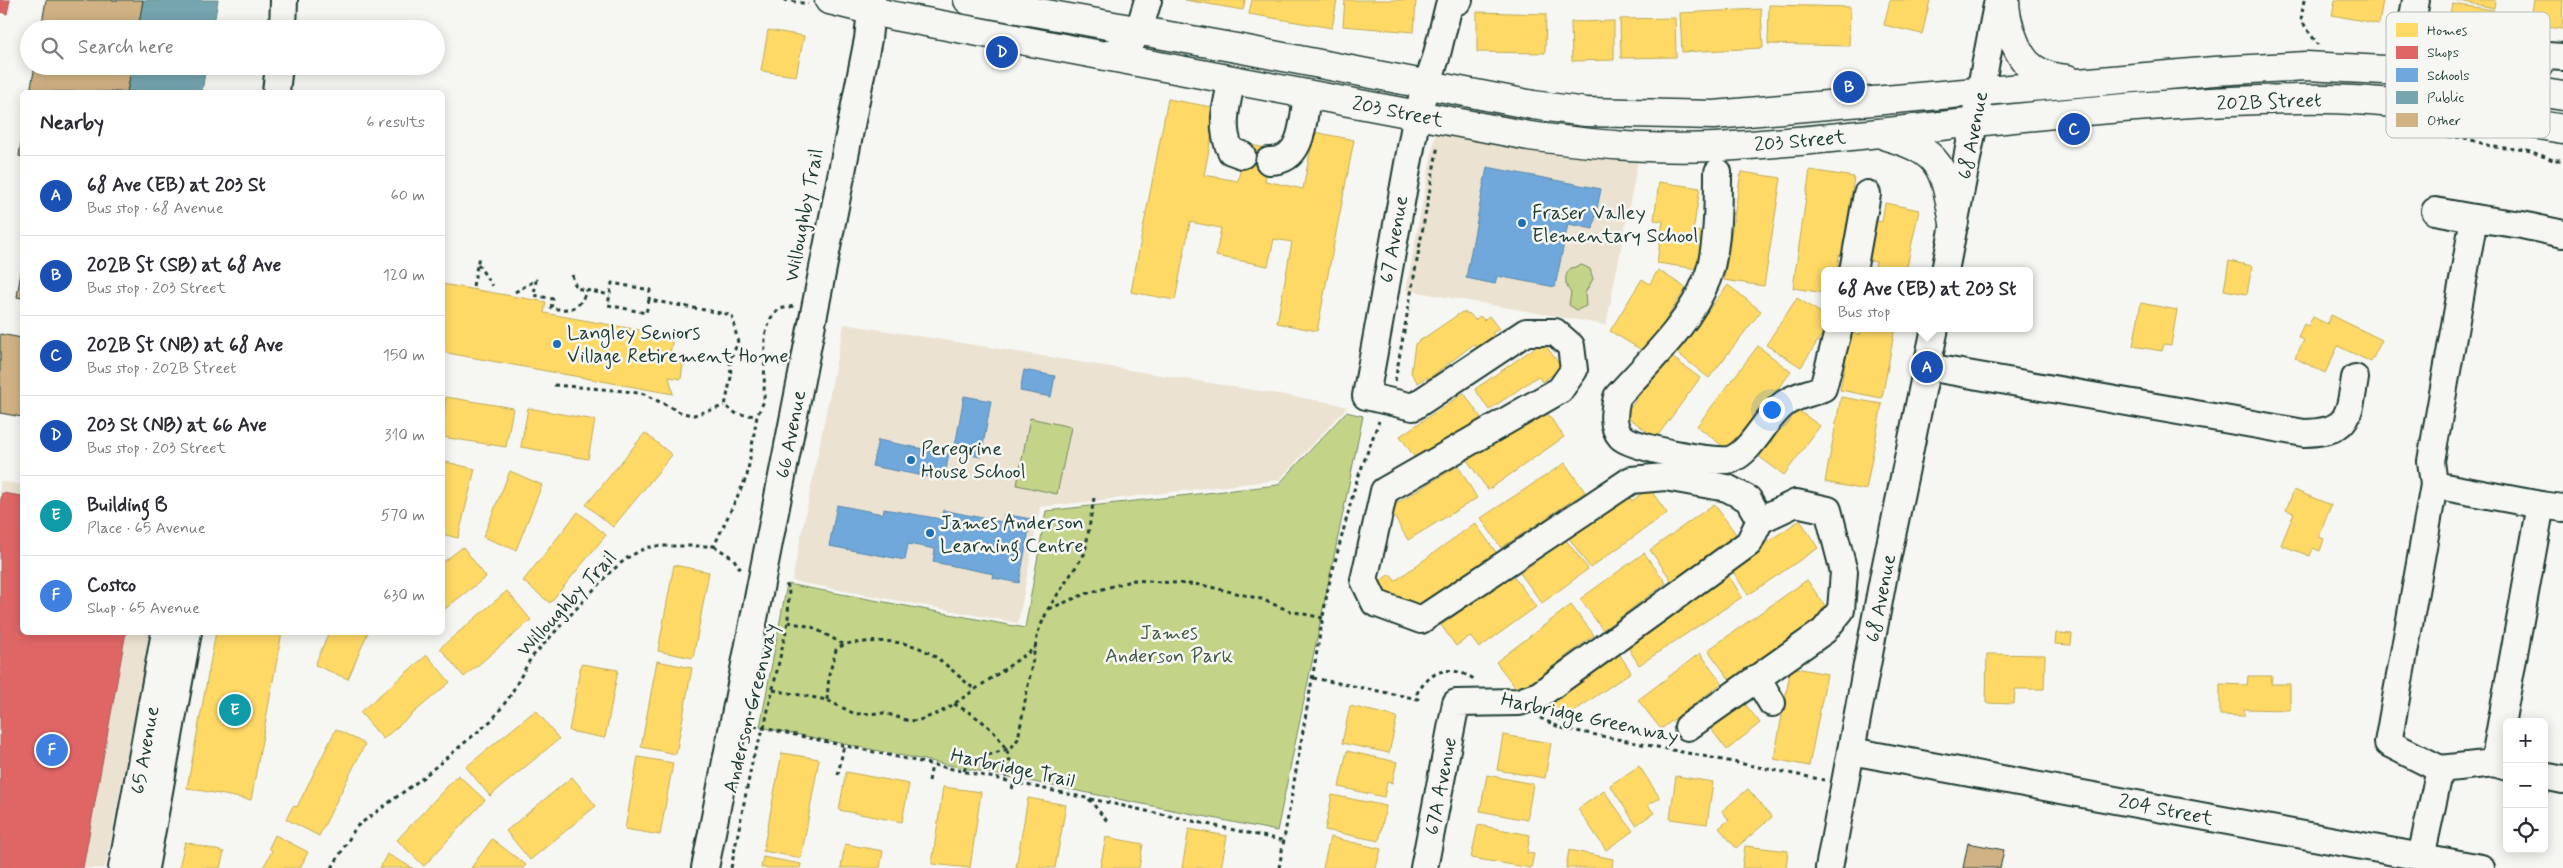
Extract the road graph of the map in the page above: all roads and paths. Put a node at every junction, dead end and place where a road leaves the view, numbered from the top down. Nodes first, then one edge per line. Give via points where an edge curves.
1 (284, 0) edge
2 (829, 0) edge
3 (968, 0) edge
4 (1148, 0) edge
5 (1998, 0) edge
6 (2005, 0) edge
7 (2304, 0) edge
8 (1451, 2) edge
9 (871, 5) edge
10 (283, 20) edge
11 (1138, 30) junction
12 (2318, 45) dead end
13 (1105, 56) junction
14 (2386, 70) edge
15 (278, 75) edge
16 (1232, 80) junction
17 (2093, 81) junction
18 (1426, 83) junction
19 (276, 90) edge
20 (1981, 91) junction
21 (1307, 94) junction
22 (2550, 94) edge
23 (2563, 96) edge
24 (2386, 102) edge
25 (1417, 114) junction
26 (1974, 123) junction
27 (2550, 127) edge
28 (2563, 129) edge
29 (1879, 134) junction
30 (2466, 138) edge
31 (1242, 155) dead end
32 (2563, 160) edge
33 (1269, 161) dead end
34 (1718, 172) dead end
35 (1867, 194) dead end
36 (2435, 211) dead end
37 (2474, 218) junction
38 (1954, 223) junction
39 (2563, 234) edge
40 (479, 256) dead end
41 (478, 264) junction
42 (1854, 267) edge
43 (1947, 267) edge
44 (572, 275) dead end
45 (473, 286) dead end
46 (492, 286) dead end
47 (586, 290) junction
48 (515, 292) dead end
49 (610, 295) junction
50 (649, 300) junction
51 (802, 300) dead end
52 (1837, 332) edge
53 (1933, 332) edge
54 (1927, 366) junction
55 (2355, 378) dead end
56 (554, 385) dead end
57 (724, 406) junction
58 (757, 416) junction
59 (2434, 485) junction
60 (1094, 498) dead end
61 (2552, 507) edge
62 (1760, 520) junction
63 (1844, 572) junction
64 (1884, 574) junction
65 (783, 577) dead end
66 (1048, 609) junction
67 (1323, 618) dead end
68 (788, 622) junction
69 (165, 635) edge
70 (187, 635) edge
71 (843, 644) junction
72 (1035, 647) junction
73 (1313, 678) dead end
74 (1757, 678) junction
75 (773, 690) junction
76 (975, 690) junction
77 (827, 700) junction
78 (1772, 702) dead end
79 (954, 704) junction
80 (1485, 704) junction
81 (1534, 717) dead end
82 (734, 722) junction
83 (1688, 727) dead end
84 (764, 728) junction
85 (844, 745) junction
86 (1006, 750) junction
87 (1851, 751) junction
88 (932, 764) junction
89 (2500, 765) edge
90 (2440, 769) junction
91 (964, 771) junction
92 (838, 775) dead end
93 (2548, 777) edge
94 (1006, 780) junction
95 (2563, 780) edge
96 (929, 781) dead end
97 (1014, 782) junction
98 (1845, 784) junction
99 (1012, 789) dead end
100 (1089, 799) junction
101 (1107, 821) dead end
102 (1285, 841) dead end
103 (2421, 857) junction
104 (122, 868) edge
105 (145, 868) edge
106 (332, 868) edge
107 (706, 868) edge
108 (731, 868) edge
109 (1424, 868) edge
110 (1829, 868) edge
111 (2481, 868) edge

1 - 10 street
2 - 9 main road, 203 Street
3 - 11 main road, 203 Street
4 - 11 street
5 - 20 street, 68 Avenue
6 - 17 main road via 2011,34 2032,68 2055,78
7 - 12 path via 2300,20
8 - 18 street, 67 Avenue
9 - 13 main road, 203 Street
9 - 82 street, 66 Avenue via 868,38
11 - 13 street via 1131,43
11 - 18 main road, 203 Street
13 - 16 main road, 203 Street
14 - 17 main road, 202B Street via 2306,66
15 - 19 street
16 - 21 main road, 203 Street
16 - 31 street via 1225,117 1226,142 1231,151
17 - 20 main road, 202B Street
18 - 20 main road, 203 Street via 1534,105 1586,112 1641,114 1714,115
18 - 25 street, 67 Avenue
20 - 26 street, 68 Avenue
21 - 25 main road, 203 Street
21 - 33 street via 1297,145 1291,155 1281,161
22 - 23 main road, 202B Street
24 - 26 main road, 202B Street via 2259,100
25 - 29 main road, 203 Street via 1529,136 1639,147 1714,147
25 - 62 street, 67 Avenue via 1366,396 1413,407 1526,332 1555,332 1571,346 1574,370 1560,390 1384,491 1364,580 1375,603 1420,620 1630,480 1665,477 1728,488 1748,499
26 - 29 main road, 203 Street
26 - 38 street, 68 Avenue
27 - 28 main road, 202B Street
29 - 38 main road via 1920,148 1934,158 1946,180
30 - 32 path via 2494,147 2527,150 2552,160
34 - 52 street via 1717,224 1707,278 1683,322 1617,397 1613,413 1622,438 1634,446 1714,461 1731,460 1741,453 1783,404 1823,388
35 - 42 street
36 - 37 street
37 - 39 street
37 - 59 street via 2431,461
38 - 43 street, 68 Avenue
40 - 41 path
41 - 45 path
41 - 46 path
44 - 47 path via 576,288
47 - 48 path via 583,301 575,308 565,310 551,308 552,298 534,295 536,280
47 - 49 path
49 - 50 path via 612,283 650,290
49 - 50 path via 608,306 646,313
50 - 57 path via 732,315 738,343 730,359 731,377
51 - 58 path, Willoughby Trail via 795,306 780,309 771,318 765,335 764,401
53 - 54 street, 68 Avenue
54 - 55 street via 2304,432 2319,432 2338,426 2349,415
54 - 64 street, 68 Avenue
56 - 57 path via 644,394 682,413 694,415
57 - 58 path via 737,414
58 - 106 path, Willoughby Trail via 747,476 714,546 645,548 608,574 531,658 493,719 421,779 356,827
59 - 61 street
59 - 90 street via 2388,743
60 - 66 path via 1085,553
61 - 89 street
62 - 63 street via 1796,503 1828,510
62 - 80 street via 1749,543 1540,695 1519,702
63 - 64 street
63 - 74 street via 1841,610 1824,631
64 - 87 street, 68 Avenue
65 - 68 path, Anderson Greenway via 782,585 790,587
66 - 67 path via 1084,594 1134,580 1202,585
66 - 72 path
68 - 71 path via 812,627
68 - 75 path, Anderson Greenway
69 - 104 street, 65 Avenue
70 - 105 street, 65 Avenue
71 - 76 path via 880,641 920,646
71 - 77 path via 834,655 828,675
72 - 76 path
72 - 86 path via 1018,739
73 - 80 path, Harbridge Greenway via 1418,699 1417,693 1426,680 1443,670 1459,670 1479,682 1486,698
74 - 78 street
74 - 83 street
75 - 77 path
75 - 84 path, Anderson Greenway
76 - 79 path
77 - 79 path via 855,714 885,713 911,721 926,719
79 - 86 path via 984,721
80 - 109 street, 67A Avenue via 1456,703
81 - 98 path, Harbridge Greenway via 1561,728
82 - 84 path, Harbridge Trail
82 - 107 street, 66 Avenue
84 - 85 path, Harbridge Trail
84 - 108 path, Anderson Greenway via 753,758
85 - 88 path, Harbridge Trail
85 - 92 path
86 - 91 path via 970,760
86 - 94 path via 1010,758
87 - 98 street, 68 Avenue
87 - 103 street, 204 Street
88 - 91 path, Harbridge Trail
88 - 96 path
89 - 90 street
90 - 103 street
91 - 94 path, Harbridge Trail
93 - 95 street
94 - 97 path, Harbridge Trail
97 - 99 path
97 - 100 path, Harbridge Trail
98 - 110 street, 68 Avenue
100 - 101 path
100 - 102 path, Harbridge Trail
103 - 111 street, 204 Street

